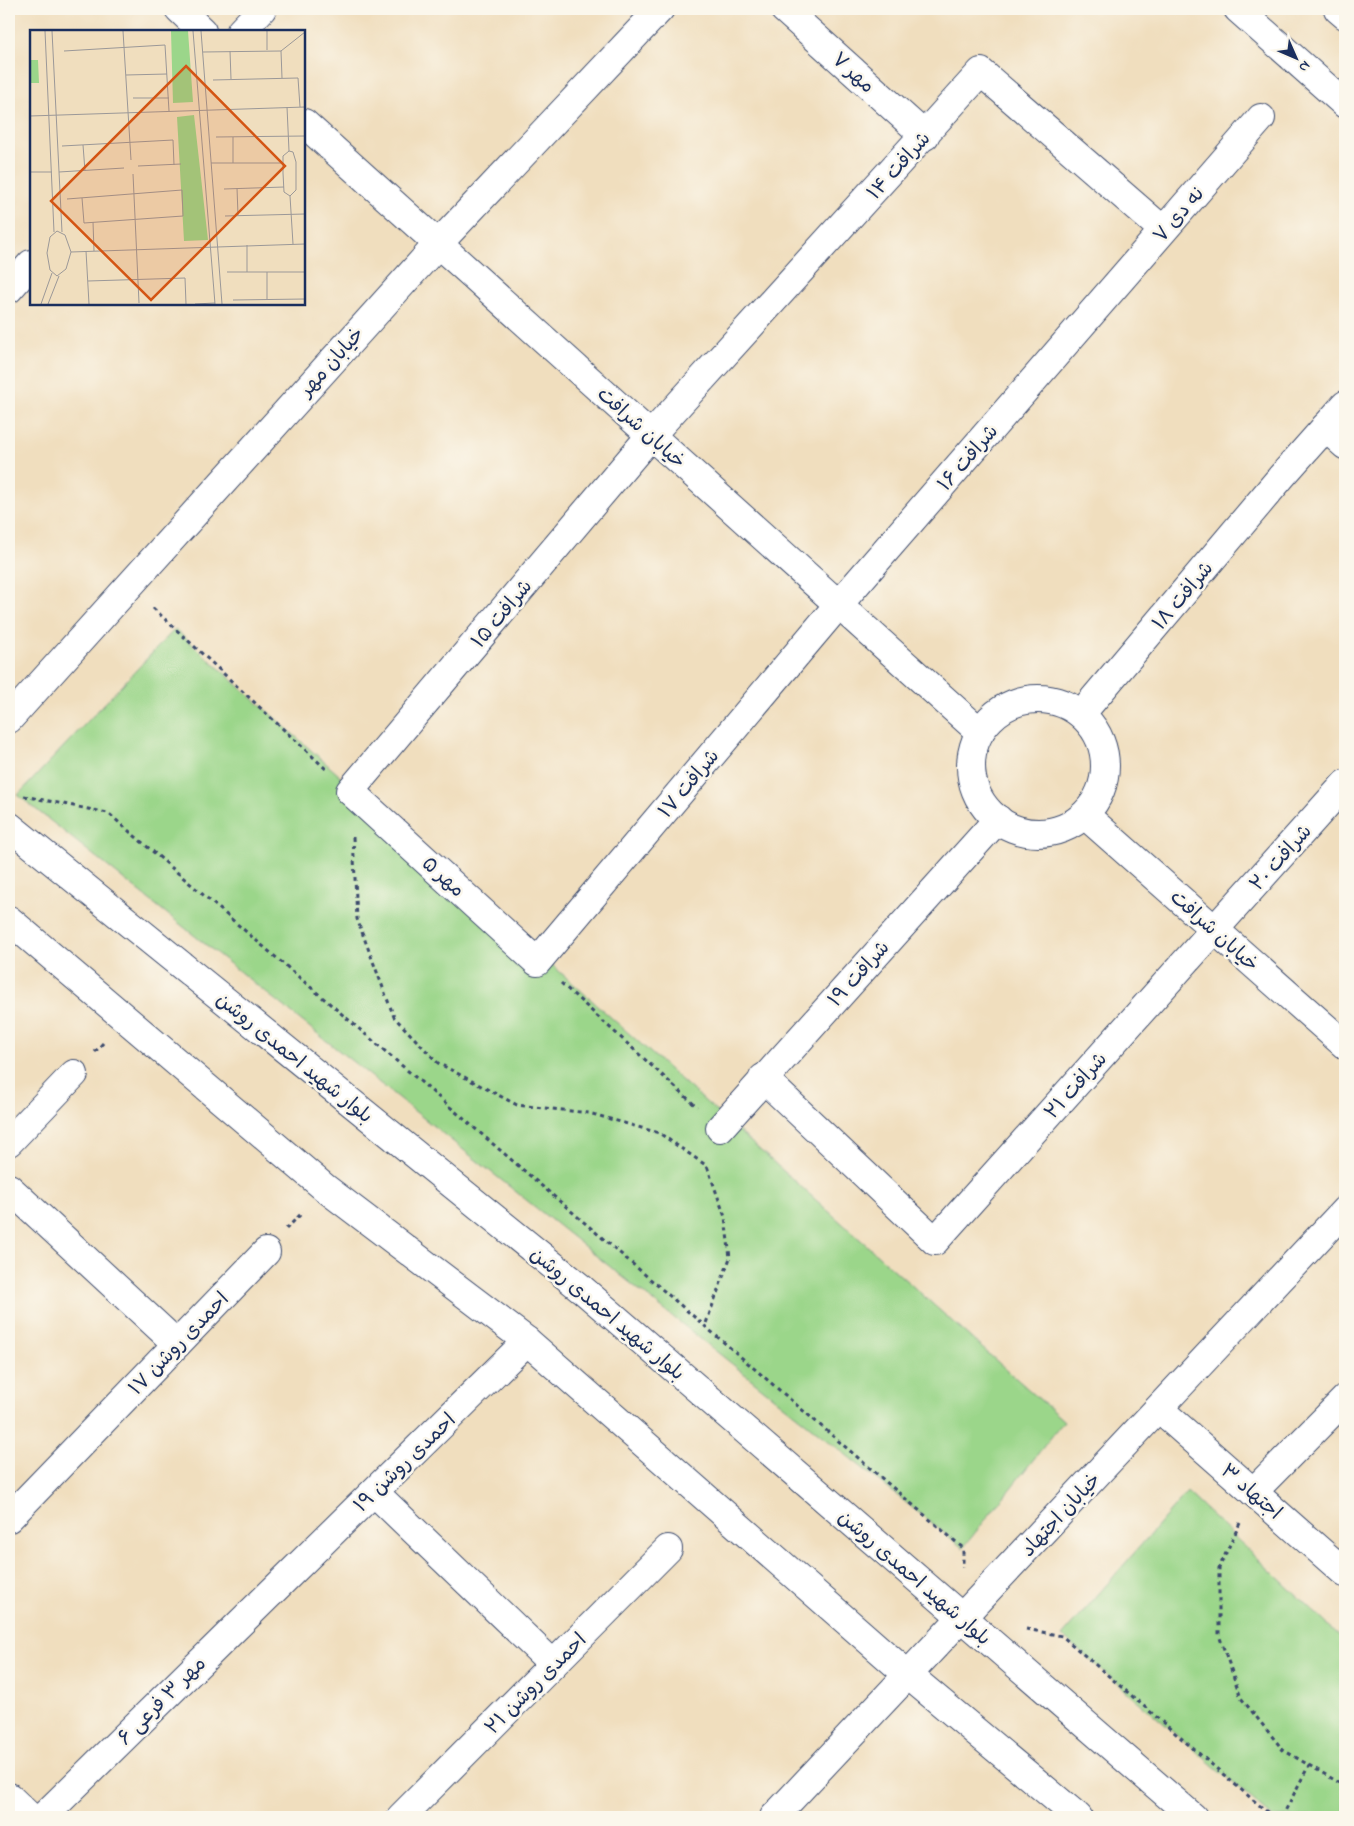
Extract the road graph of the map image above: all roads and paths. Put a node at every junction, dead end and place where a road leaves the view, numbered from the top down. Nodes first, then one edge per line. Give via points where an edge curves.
1 (178, 9) edge
2 (262, 9) edge
3 (660, 9) edge
4 (784, 9) edge
5 (1238, 9) edge
6 (1338, 9) edge
7 (1345, 16) edge
8 (201, 30) edge
9 (242, 30) edge
10 (1345, 104) edge
11 (1261, 118) dead end
12 (305, 124) edge
13 (925, 136) junction
14 (1164, 230) junction
15 (438, 244) junction
16 (30, 265) edge
17 (9, 289) edge
18 (1095, 309) joint
19 (1345, 405) edge
20 (1325, 427) junction
21 (651, 435) junction
22 (1345, 445) edge
23 (129, 586) junction
24 (838, 604) junction
25 (1081, 714) junction
26 (9, 719) edge
27 (980, 732) junction
28 (1345, 784) edge
29 (350, 791) junction
30 (18, 795) dead end
31 (1085, 815) junction
32 (998, 819) junction
33 (9, 826) edge
34 (9, 920) edge
35 (1214, 930) junction
36 (537, 962) junction
37 (126, 1018) junction
38 (1345, 1045) edge
39 (74, 1074) joint
40 (763, 1078) junction
41 (720, 1128) joint
42 (9, 1142) edge
43 (9, 1188) edge
44 (325, 1188) junction
45 (1345, 1210) edge
46 (266, 1252) joint
47 (705, 1326) junction
48 (527, 1341) junction
49 (177, 1344) junction
50 (1345, 1399) edge
51 (1158, 1409) junction
52 (374, 1492) junction
53 (1253, 1492) junction
54 (9, 1518) edge
55 (668, 1549) dead end
56 (1345, 1573) edge
57 (279, 1582) joint
58 (962, 1617) junction
59 (1016, 1628) dead end
60 (553, 1664) junction
61 (907, 1674) junction
62 (1309, 1765) junction
63 (1345, 1786) edge
64 (9, 1797) edge
65 (30, 1817) edge
66 (43, 1817) edge
67 (401, 1817) edge
68 (774, 1817) edge
69 (1078, 1817) edge
70 (1193, 1817) edge
71 (1273, 1817) edge
72 (1282, 1817) edge

1 - 8 street
2 - 9 street
3 - 15 street, خیابان مهر
4 - 13 street, مهر ۷
5 - 10 street
6 - 7 street
11 - 14 street, نه دی ۷
12 - 15 street, خیابان شرافت
13 - 14 street, شرافت ۱۴ via 981,72
13 - 21 street, شرافت ۱۴
14 - 18 street, نه دی ۷
15 - 21 street, خیابان شرافت
15 - 23 street, خیابان مهر
16 - 17 street
18 - 24 street, شرافت ۱۶
19 - 20 street, شرافت ۱۸
20 - 22 street
20 - 25 street, شرافت ۱۸
21 - 24 street, خیابان شرافت
21 - 29 street, شرافت ۱۵
23 - 26 street, خیابان مهر
23 - 29 path
24 - 27 street, خیابان شرافت
24 - 36 street, شرافت ۱۷
25 - 27 street via 1061,702 1038,698 1016,702 995,714
25 - 31 street via 1096,731 1105,753 1105,776 1098,798
27 - 32 street via 972,753 971,774 977,795
28 - 35 street, شرافت ۲۰
29 - 36 street, مهر ۵
29 - 47 path via 357,918 394,1017 438,1063 517,1105 589,1113 659,1133 707,1166 725,1217 730,1258
30 - 47 path via 108,813
31 - 32 street via 1067,827 1047,833 1026,832 1006,826
31 - 35 street, خیابان شرافت
32 - 40 street, شرافت ۱۹
33 - 58 street, بلوار شهید احمدی روشن via 582,1289
34 - 37 street
35 - 38 street, خیابان شرافت
35 - 40 street, شرافت ۲۱ via 935,1240
36 - 41 path
37 - 39 path
37 - 44 street
39 - 42 street
40 - 41 street, شرافت ۱۹
43 - 49 street
44 - 46 path
44 - 48 street
45 - 51 street, خیابان اجتهاد
46 - 49 street, احمدی روشن ۱۷
47 - 58 path via 963,1548
48 - 52 street, احمدی روشن ۱۹
48 - 61 street
49 - 54 street, احمدی روشن ۱۷
50 - 53 street
51 - 53 street, اجتهاد ۳
51 - 58 street, خیابان اجتهاد
52 - 57 street, احمدی روشن ۱۹
52 - 60 street
53 - 56 street, اجتهاد ۳
53 - 62 path via 1219,1568 1219,1635 1241,1698 1283,1750
55 - 60 street, احمدی روشن ۲۱
57 - 66 street, مهر ۳ فرعی ۶
58 - 61 street, خیابان اجتهاد
58 - 70 street, بلوار شهید احمدی روشن
59 - 71 path via 1062,1636
60 - 67 street, احمدی روشن ۲۱
61 - 68 street, خیابان اجتهاد
61 - 69 street
62 - 63 path
62 - 72 path
64 - 65 street

